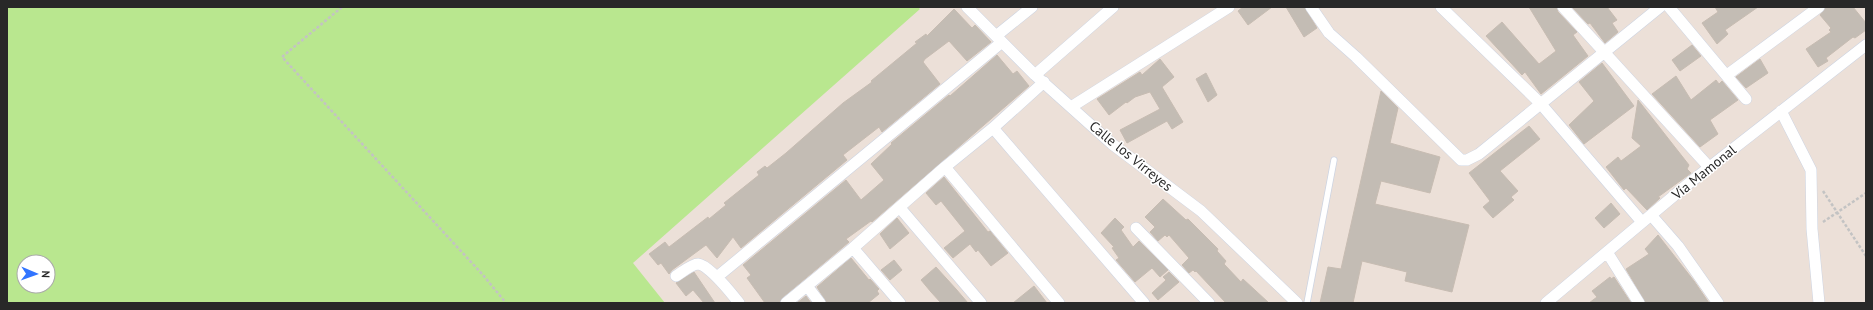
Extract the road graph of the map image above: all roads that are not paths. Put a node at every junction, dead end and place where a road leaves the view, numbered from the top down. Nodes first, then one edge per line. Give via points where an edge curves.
1 (967, 7) edge
2 (1032, 7) edge
3 (1112, 7) edge
4 (1311, 7) edge
5 (1442, 7) edge
6 (1563, 7) edge
7 (1660, 7) edge
8 (1669, 7) edge
9 (1818, 7) edge
10 (1223, 8) edge
11 (999, 39) junction
12 (1866, 45) edge
13 (1605, 51) junction
14 (1035, 74) junction
15 (1726, 75) junction
16 (1044, 82) junction
17 (1746, 99) dead end
18 (1540, 104) junction
19 (1071, 107) junction
20 (1781, 111) junction
21 (993, 128) junction
22 (1334, 160) dead end
23 (945, 167) junction
24 (1709, 168) junction
25 (900, 208) junction
26 (1651, 215) junction
27 (1642, 222) junction
28 (1136, 228) dead end
29 (853, 248) junction
30 (1606, 252) junction
31 (676, 276) dead end
32 (717, 277) junction
33 (807, 286) junction
34 (739, 303) edge
35 (786, 303) edge
36 (820, 303) edge
37 (900, 303) edge
38 (981, 303) edge
39 (1059, 303) edge
40 (1144, 303) edge
41 (1209, 303) edge
42 (1297, 303) edge
43 (1307, 303) edge
44 (1546, 303) edge
45 (1639, 303) edge
46 (1718, 303) edge
47 (1819, 303) edge

1 - 11 street, Calle los Virreyes
2 - 11 street
3 - 14 street
4 - 18 street via 1329,33 1356,56 1461,160 1479,154
5 - 18 street
6 - 13 street
7 - 13 street
8 - 15 street
9 - 15 street
10 - 19 street
11 - 14 street, Calle los Virreyes
11 - 32 street
12 - 20 street, Vía Mamonal
13 - 18 street
13 - 24 street
14 - 16 street, Calle los Virreyes
15 - 17 street
16 - 19 street, Calle los Virreyes
16 - 21 street
18 - 27 street
19 - 42 street, Calle los Virreyes via 1112,144 1201,211
20 - 24 street, Vía Mamonal
20 - 47 street via 1811,170 1812,229
21 - 23 street
21 - 40 street
22 - 43 lane
23 - 25 street
23 - 39 street
24 - 26 street, Vía Mamonal
25 - 29 street
25 - 38 street
26 - 27 street, Vía Mamonal
26 - 46 street via 1678,246
27 - 30 street, Vía Mamonal
28 - 41 street
29 - 33 street
29 - 37 street
30 - 44 street, Vía Mamonal
30 - 45 street
31 - 32 street via 697,264
32 - 34 street
33 - 35 street
33 - 36 street

